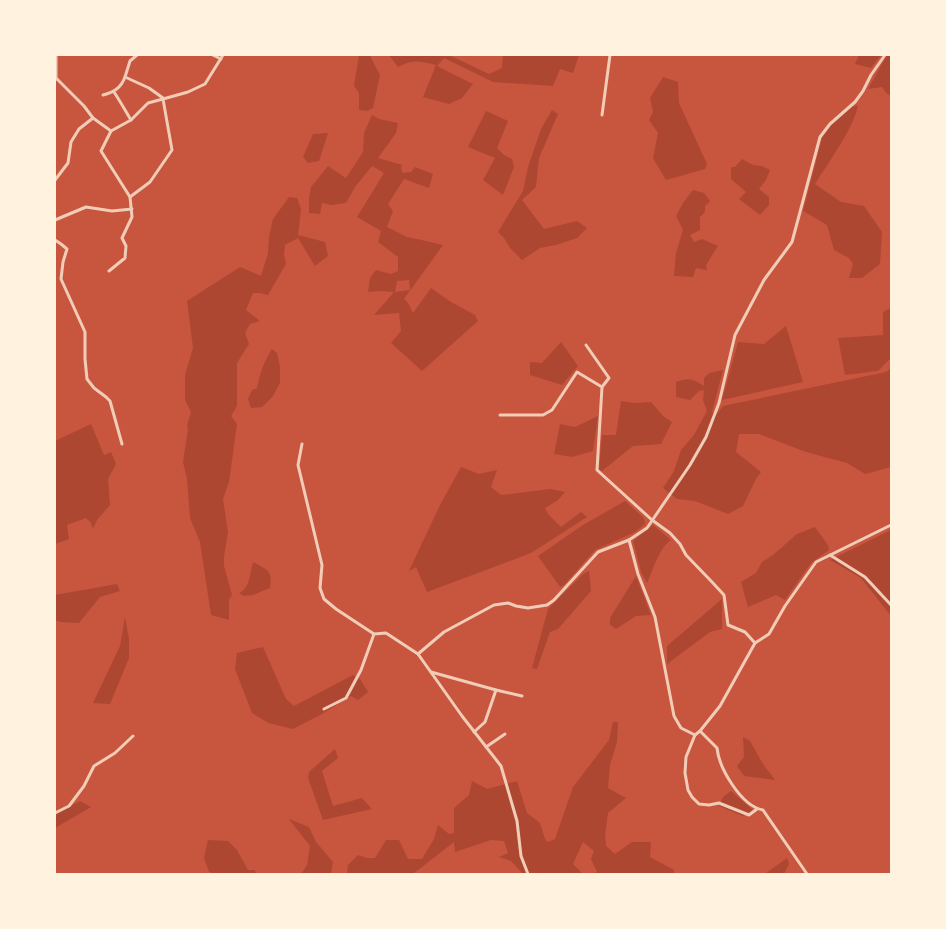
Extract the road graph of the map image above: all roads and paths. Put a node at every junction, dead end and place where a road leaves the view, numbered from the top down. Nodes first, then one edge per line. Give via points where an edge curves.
1 (56, 55) edge
2 (137, 55) edge
3 (214, 55) edge
4 (223, 55) edge
5 (610, 55) edge
6 (885, 55) edge
7 (221, 59) junction
8 (125, 77) junction
9 (56, 79) edge
10 (114, 92) junction
11 (103, 95) dead end
12 (163, 99) junction
13 (602, 115) dead end
14 (93, 118) junction
15 (130, 120) junction
16 (111, 131) junction
17 (55, 180) edge
18 (130, 197) junction
19 (132, 209) junction
20 (55, 220) edge
21 (55, 240) edge
22 (108, 271) dead end
23 (586, 345) dead end
24 (602, 387) junction
25 (500, 415) dead end
26 (122, 444) dead end
27 (302, 444) dead end
28 (652, 520) junction
29 (891, 525) edge
30 (629, 540) junction
31 (829, 555) junction
32 (891, 605) edge
33 (374, 634) junction
34 (755, 644) junction
35 (418, 654) junction
36 (431, 672) junction
37 (496, 690) junction
38 (522, 696) dead end
39 (324, 709) dead end
40 (700, 731) junction
41 (474, 732) junction
42 (505, 734) dead end
43 (695, 735) junction
44 (133, 736) dead end
45 (486, 747) junction
46 (757, 809) junction
47 (55, 813) edge
48 (528, 874) edge
49 (807, 874) edge

1 - 9 street
2 - 8 street via 130,61
3 - 7 street
4 - 7 street
5 - 13 street
6 - 28 street via 855,102 820,137 792,242 764,280 735,335 706,437
7 - 12 street via 205,84
8 - 10 street
8 - 12 street via 149,88
9 - 14 street
10 - 11 street
10 - 15 street
12 - 15 street via 148,104
12 - 18 street via 172,150 150,182
14 - 16 street
14 - 17 street via 71,142 68,163
15 - 16 street
16 - 18 street via 101,151
18 - 19 street
19 - 20 street via 112,211 86,207
19 - 22 street via 132,217 122,238 126,246 125,258
21 - 26 street via 66,249 61,279 85,332 87,379 110,401
23 - 24 street via 609,378
24 - 25 street via 577,372 552,410 543,415
24 - 28 street via 597,470
27 - 33 street via 298,465 322,565 320,588 324,599
28 - 30 street via 647,528
28 - 34 street via 680,544 686,555 724,595 728,625 745,632
29 - 31 street
30 - 35 street via 598,552 547,605 528,608 508,603 494,605 444,632
30 - 43 street via 655,617 674,716 681,728
31 - 32 street via 865,578
31 - 34 street via 816,562 769,634
33 - 35 street via 386,633
33 - 39 street via 346,698
34 - 40 street via 720,706
35 - 36 street
36 - 37 street
36 - 41 street
37 - 38 street
37 - 41 street via 485,722
40 - 43 street
40 - 46 street via 717,748 731,784
41 - 45 street
42 - 45 street
43 - 46 street via 686,757 685,773 692,797 700,804 719,803 749,816
44 - 47 street via 94,766 69,806
45 - 48 street via 500,766 517,821 521,856
46 - 49 street via 762,810

